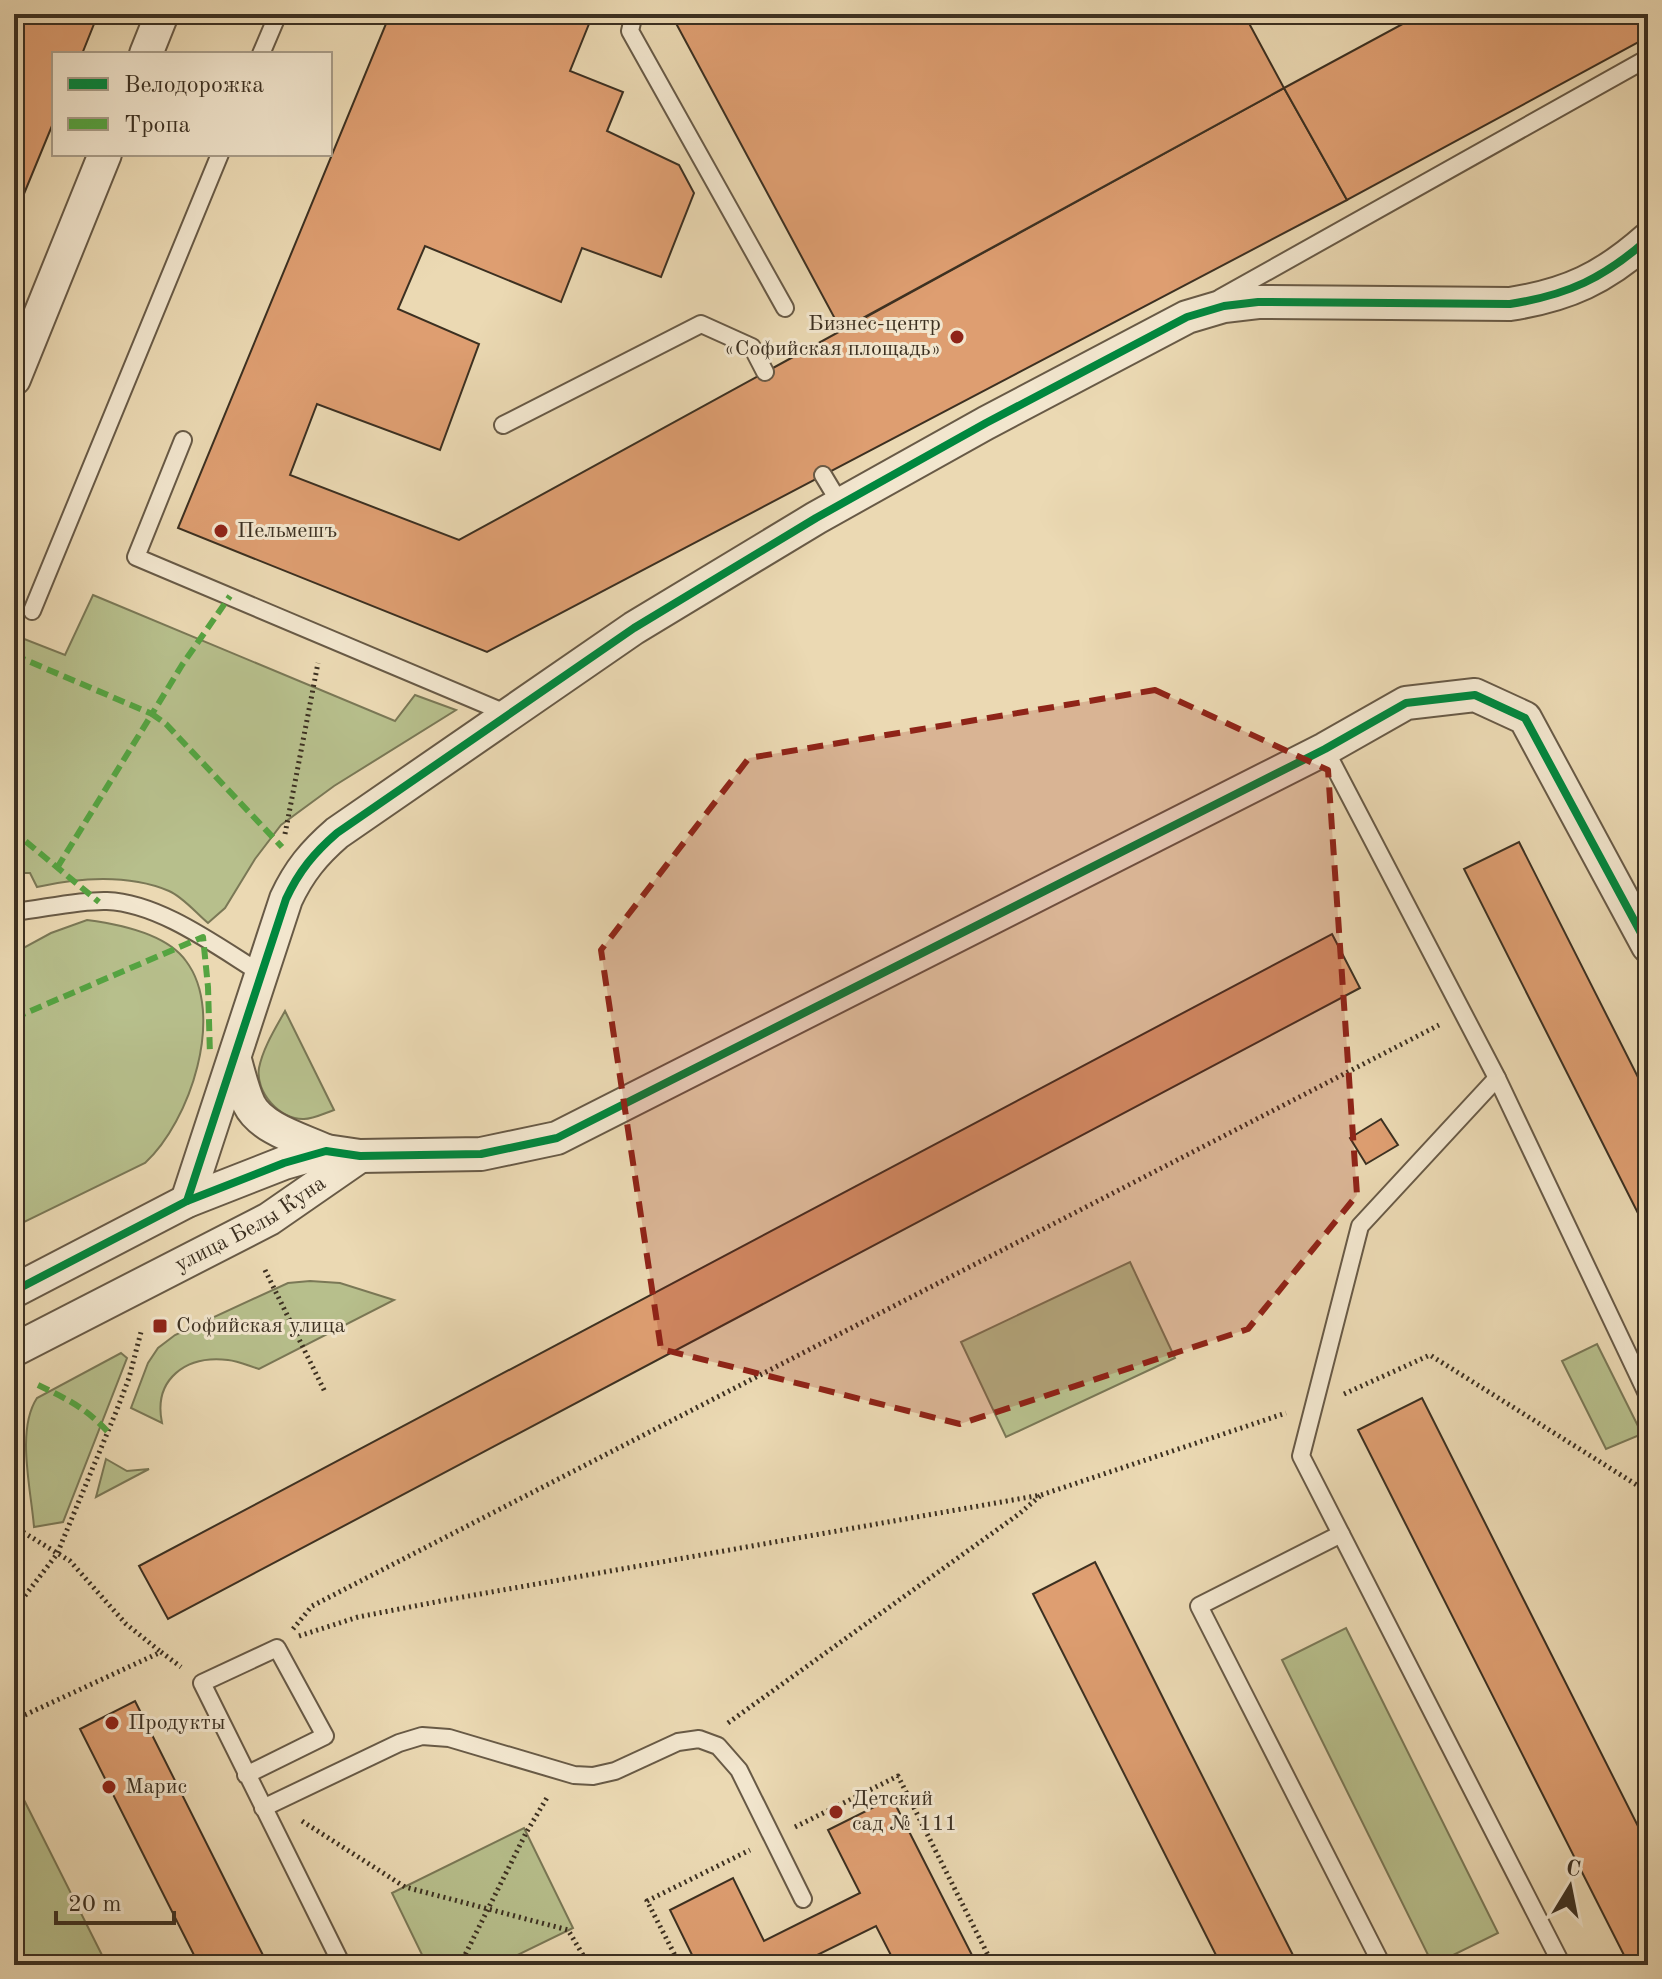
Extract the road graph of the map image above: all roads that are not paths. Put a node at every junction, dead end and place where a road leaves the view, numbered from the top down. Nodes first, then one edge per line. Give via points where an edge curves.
1 (162, 14) edge
2 (278, 14) edge
3 (634, 14) edge
4 (147, 52) edge
5 (262, 52) edge
6 (1648, 58) edge
7 (104, 156) edge
8 (219, 156) edge
9 (1648, 239) edge
10 (785, 308) dead end
11 (1187, 317) junction
12 (765, 372) dead end
13 (14, 379) edge
14 (503, 425) dead end
15 (183, 440) dead end
16 (823, 475) dead end
17 (841, 505) junction
18 (32, 611) dead end
19 (508, 714) junction
20 (1325, 749) junction
21 (14, 912) edge
22 (1648, 946) edge
23 (262, 974) junction
24 (235, 1060) junction
25 (1497, 1078) junction
26 (326, 1151) junction
27 (360, 1156) junction
28 (187, 1201) junction
29 (14, 1291) edge
30 (14, 1350) edge
31 (1648, 1396) edge
32 (1341, 1534) junction
33 (246, 1775) junction
34 (268, 1806) junction
35 (803, 1899) dead end
36 (342, 1965) edge
37 (1382, 1965) edge
38 (1562, 1965) edge

1 - 4 street
2 - 5 lane
3 - 10 lane via 630,31
6 - 11 lane
7 - 13 street
8 - 18 lane
9 - 11 street via 1605,274 1541,299 1510,304 1258,302
11 - 17 street
12 - 14 lane via 752,347 701,324
15 - 19 lane via 136,557
16 - 17 lane
17 - 19 street via 634,628
19 - 23 street via 313,854 286,899
20 - 22 street via 1406,703 1475,695 1525,718
20 - 25 lane
20 - 27 street via 557,1138 481,1154
21 - 23 lane via 104,901 136,905 203,937
23 - 24 street
24 - 26 street via 250,1106 259,1116
24 - 28 street
25 - 31 lane
25 - 32 lane via 1360,1226 1301,1456
26 - 27 street, улица Белы Куна
26 - 28 street, улица Белы Куна
27 - 30 street, улица Белы Куна via 269,1219
28 - 29 street, улица Белы Куна
32 - 37 lane via 1199,1606
32 - 38 lane
33 - 33 lane via 202,1683 277,1648 325,1736
33 - 34 lane
34 - 35 lane via 422,1736 449,1738 562,1772 593,1776 678,1742 699,1739 718,1746 739,1770
34 - 36 lane

